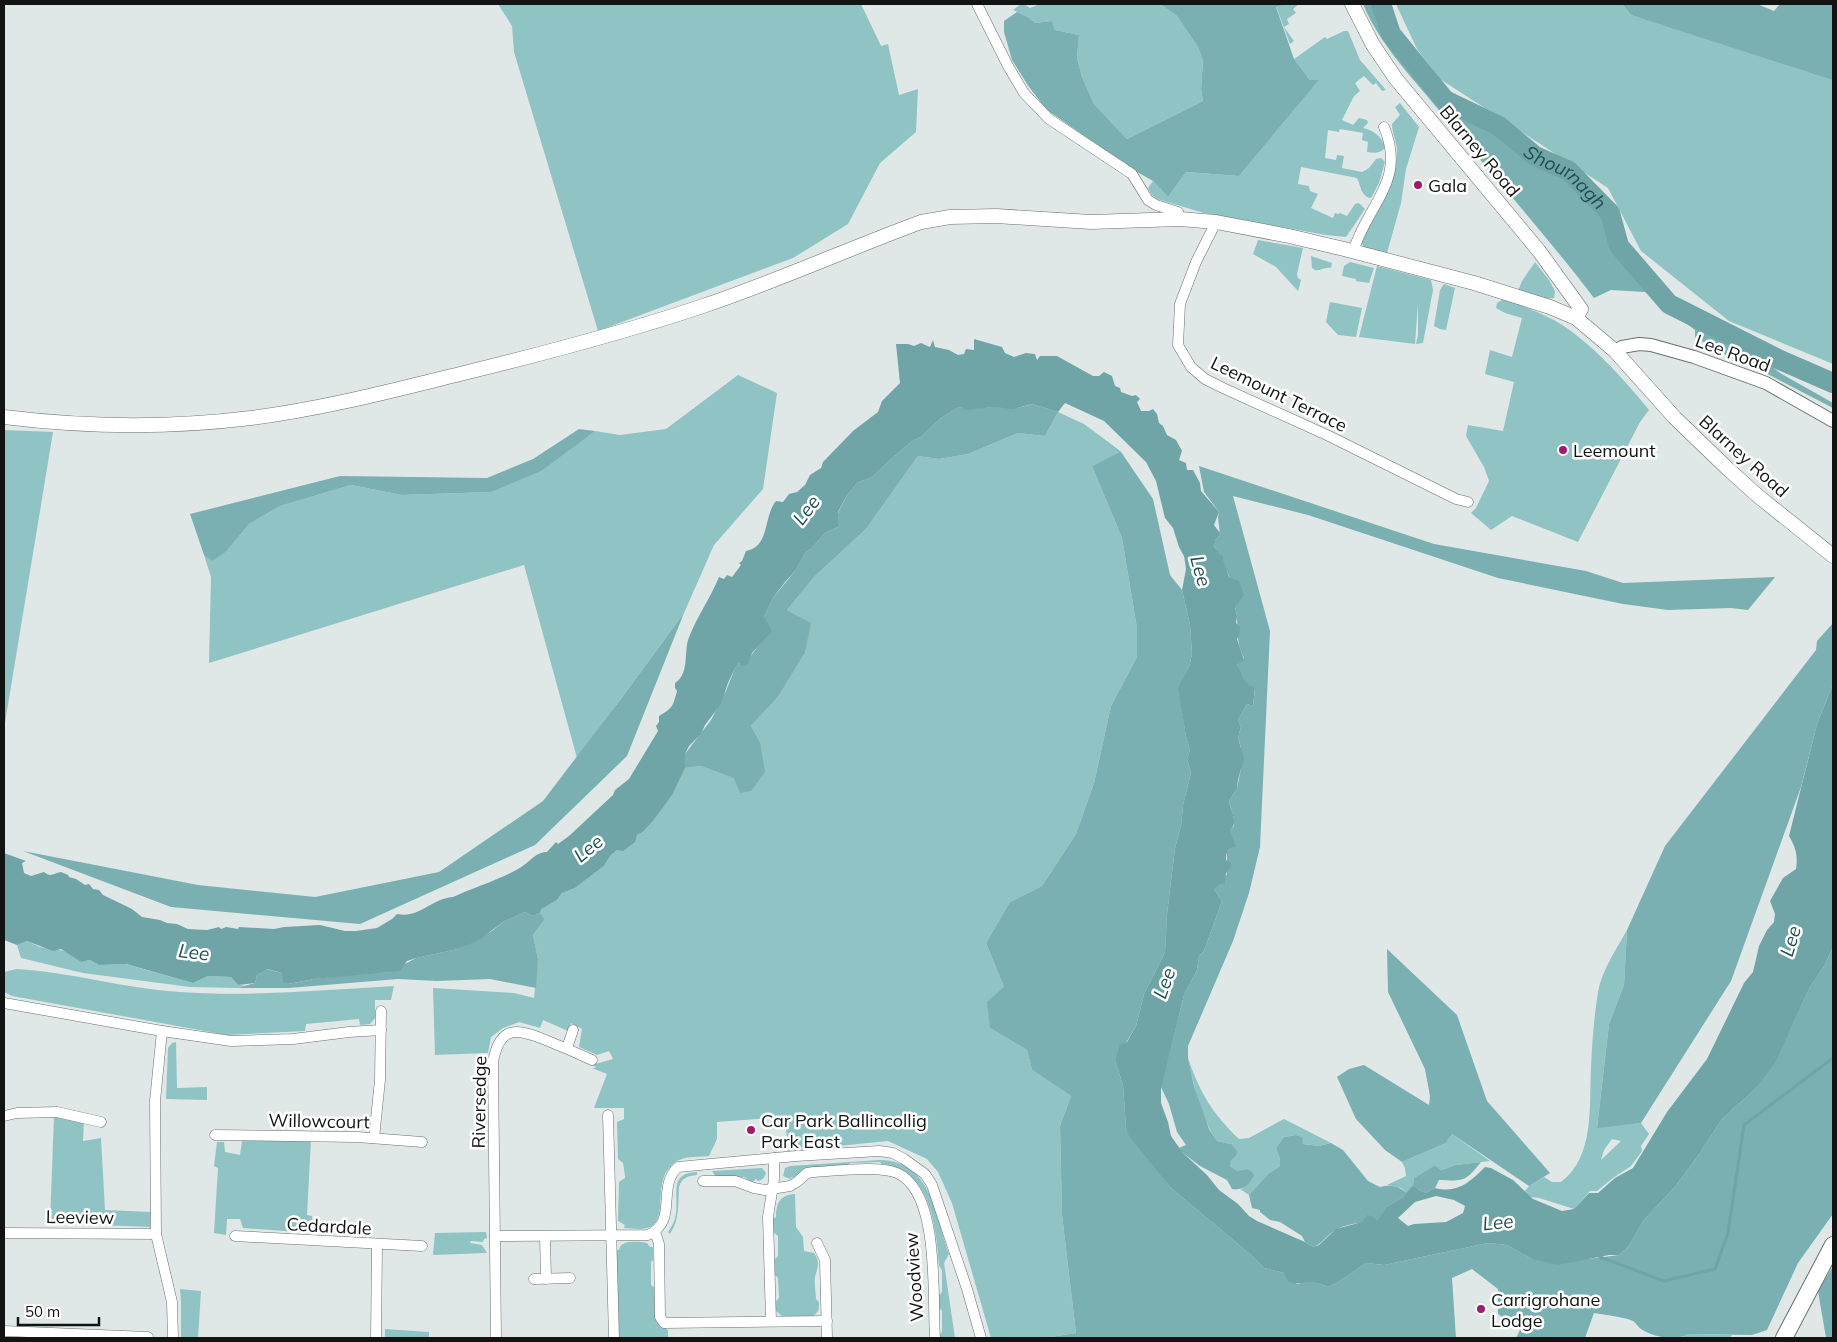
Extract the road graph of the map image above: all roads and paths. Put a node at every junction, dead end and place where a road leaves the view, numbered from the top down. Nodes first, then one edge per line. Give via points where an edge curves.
1 (977, 4) edge
2 (1352, 4) edge
3 (1384, 127) dead end
4 (1180, 219) junction
5 (1216, 222) junction
6 (1353, 252) junction
7 (1576, 318) junction
8 (1615, 351) junction
9 (4, 417) edge
10 (1833, 421) edge
11 (1468, 502) dead end
12 (1833, 556) edge
13 (4, 1003) edge
14 (381, 1011) dead end
15 (381, 1030) junction
16 (574, 1030) dead end
17 (162, 1031) junction
18 (567, 1048) junction
19 (592, 1060) dead end
20 (608, 1115) dead end
21 (4, 1116) edge
22 (101, 1122) dead end
23 (215, 1135) dead end
24 (374, 1138) junction
25 (422, 1142) dead end
26 (774, 1158) junction
27 (703, 1182) dead end
28 (772, 1189) junction
29 (655, 1232) junction
30 (4, 1233) edge
31 (156, 1234) junction
32 (612, 1234) junction
33 (235, 1236) dead end
34 (495, 1236) junction
35 (545, 1236) junction
36 (818, 1243) dead end
37 (377, 1245) junction
38 (1833, 1245) edge
39 (422, 1246) dead end
40 (570, 1278) dead end
41 (534, 1279) dead end
42 (546, 1279) junction
43 (771, 1321) junction
44 (826, 1321) junction
45 (4, 1331) edge
46 (148, 1337) dead end
47 (173, 1338) edge
48 (376, 1338) edge
49 (496, 1338) edge
50 (614, 1338) edge
51 (827, 1338) edge
52 (935, 1338) edge
53 (981, 1338) edge
54 (1784, 1338) edge

1 - 4 street via 1024,93 1049,119 1132,174 1148,200 1178,212
2 - 7 main road, Blarney Road via 1373,45 1396,79 1564,284 1581,310
3 - 6 street via 1391,143 1389,175
4 - 5 main road, Blarney Road
4 - 9 main road, Blarney Road via 1092,222 996,216 950,217 921,222 705,305 610,336 302,410 170,424 65,423
5 - 6 main road, Blarney Road
5 - 11 street, Leemount Terrace via 1180,304 1178,344 1192,367 1205,379 1223,388
6 - 7 main road, Blarney Road via 1517,295
7 - 8 main road, Blarney Road
8 - 10 street, Lee Road via 1622,346 1651,344 1702,360 1766,382
8 - 12 main road, Blarney Road via 1675,418 1728,469
13 - 17 street
14 - 15 street
15 - 17 street via 263,1041 231,1041
15 - 24 street
16 - 18 street
17 - 31 street via 155,1101
18 - 19 street, Riversedge
18 - 34 street, Riversedge via 517,1031 499,1041 495,1051
20 - 32 street
21 - 22 street via 57,1112
23 - 24 street, Willowcourt
24 - 25 street, Willowcourt
26 - 28 street
26 - 29 street via 678,1167 667,1186 665,1219
26 - 53 street via 879,1151 904,1158 925,1174 936,1196
27 - 28 street via 735,1181 754,1188
28 - 43 street via 768,1217
28 - 52 street, Woodview via 790,1186 807,1173 814,1172 874,1170 890,1171 904,1177 916,1193 929,1230 934,1271
29 - 32 street via 648,1235
29 - 43 street via 659,1244 660,1317 664,1323
30 - 31 street, Leeview
31 - 47 street via 172,1302
32 - 35 street
32 - 50 street
33 - 37 street, Cedardale
34 - 35 street
34 - 49 street, Riversedge
35 - 42 street
36 - 44 street via 825,1260
37 - 39 street, Cedardale
37 - 48 street
38 - 54 highway
40 - 42 street
41 - 42 street
43 - 44 street
44 - 51 street
45 - 46 street

